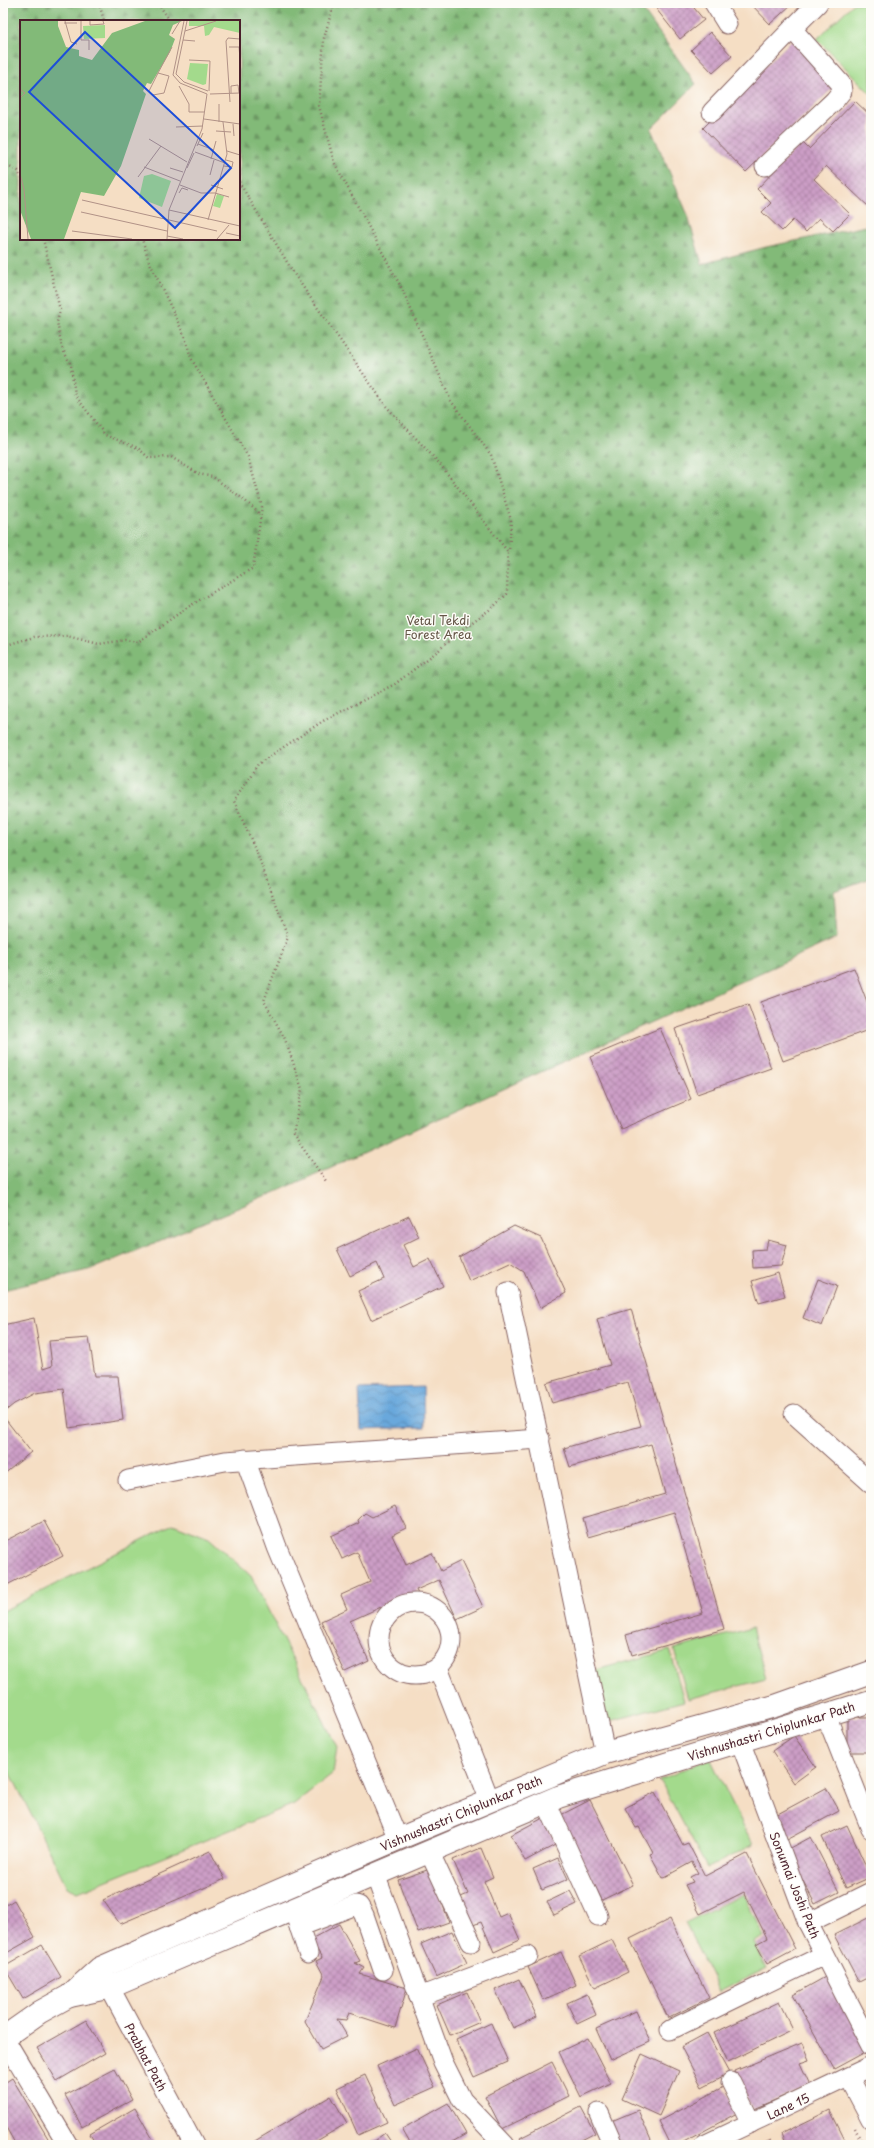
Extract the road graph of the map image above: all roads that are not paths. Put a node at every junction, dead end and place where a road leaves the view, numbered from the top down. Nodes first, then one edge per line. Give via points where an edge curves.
1 (714, 3) edge
2 (818, 3) edge
3 (727, 24) dead end
4 (792, 29) junction
5 (712, 112) dead end
6 (765, 166) dead end
7 (508, 1292) dead end
8 (794, 1414) dead end
9 (540, 1439) junction
10 (245, 1459) junction
11 (128, 1480) dead end
12 (871, 1483) edge
13 (438, 1668) dead end
14 (871, 1672) edge
15 (871, 1701) edge
16 (826, 1715) junction
17 (740, 1741) junction
18 (605, 1753) junction
19 (490, 1801) junction
20 (546, 1802) junction
21 (871, 1827) edge
22 (398, 1839) junction
23 (429, 1851) junction
24 (375, 1874) junction
25 (871, 1892) edge
26 (598, 1916) dead end
27 (296, 1918) junction
28 (808, 1923) junction
29 (471, 1942) dead end
30 (308, 1953) dead end
31 (824, 1955) junction
32 (528, 1956) dead end
33 (384, 1970) dead end
34 (104, 1978) junction
35 (419, 1997) junction
36 (670, 2030) dead end
37 (3, 2037) edge
38 (871, 2046) edge
39 (871, 2066) edge
40 (849, 2076) junction
41 (731, 2082) dead end
42 (866, 2098) edge
43 (599, 2113) dead end
44 (871, 2119) edge
45 (751, 2123) junction
46 (68, 2145) edge
47 (194, 2145) edge
48 (505, 2145) edge
49 (613, 2145) edge
50 (704, 2145) edge

1 - 3 street
2 - 4 street
4 - 5 street
4 - 6 street via 841,84 842,91
7 - 9 street
8 - 12 street
9 - 10 street
9 - 18 street
10 - 11 street
10 - 22 street via 277,1547
13 - 19 street
14 - 18 main road, Vishnushastri Chiplunkar Path via 775,1706
15 - 16 main road, Vishnushastri Chiplunkar Path
16 - 17 main road, Vishnushastri Chiplunkar Path
16 - 21 street
17 - 20 main road, Vishnushastri Chiplunkar Path
17 - 28 street, Sonumai Joshi Path
18 - 19 main road, Vishnushastri Chiplunkar Path
19 - 22 main road, Vishnushastri Chiplunkar Path
20 - 23 main road, Vishnushastri Chiplunkar Path
20 - 26 street
22 - 34 main road, Vishnushastri Chiplunkar Path
23 - 24 main road, Vishnushastri Chiplunkar Path
23 - 29 street
24 - 27 main road, Vishnushastri Chiplunkar Path
24 - 35 street
25 - 28 street
27 - 30 street
27 - 33 street via 359,1906
27 - 34 main road, Vishnushastri Chiplunkar Path
28 - 31 street, Sonumai Joshi Path
31 - 36 street
31 - 38 street, Sonumai Joshi Path
32 - 35 street
34 - 37 main road, Vishnushastri Chiplunkar Path via 40,2012
34 - 47 street, Prabhat Path
35 - 48 street via 443,2062 462,2100
37 - 46 street
39 - 40 street, Lane 15
40 - 42 street
40 - 45 street, Lane 15
41 - 45 street
42 - 44 street
43 - 49 street
45 - 50 street, Lane 15

